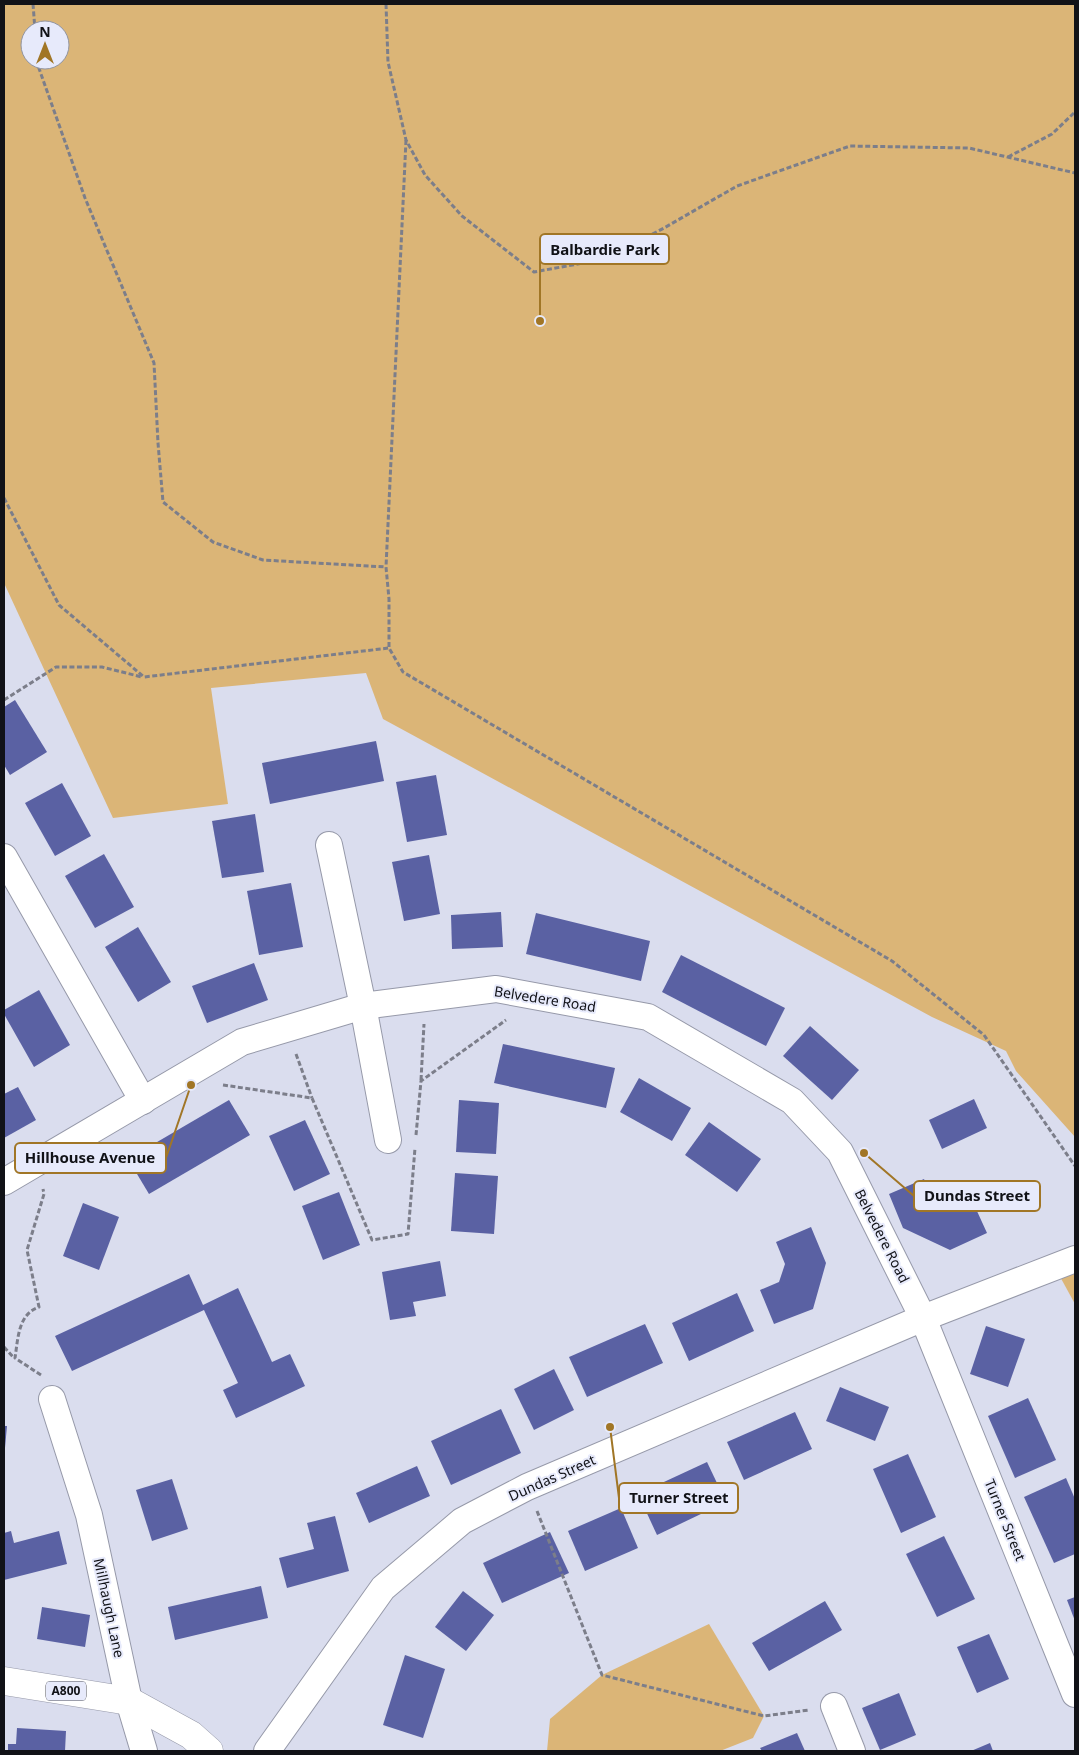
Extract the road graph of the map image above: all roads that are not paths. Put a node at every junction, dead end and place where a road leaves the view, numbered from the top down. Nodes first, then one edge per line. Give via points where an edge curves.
1 (329, 845) dead end
2 (4, 859) edge
3 (363, 1006) junction
4 (143, 1101) junction
5 (388, 1140) dead end
6 (4, 1182) edge
7 (1075, 1259) edge
8 (923, 1318) junction
9 (52, 1399) road end
10 (4, 1681) edge
11 (1075, 1694) edge
12 (129, 1701) junction
13 (834, 1706) road end
14 (144, 1751) edge
15 (209, 1751) edge
16 (267, 1751) edge
17 (852, 1751) edge

1 - 3 street
2 - 4 street
3 - 4 street, Belvedere Road via 242,1042
3 - 5 street
3 - 8 street, Belvedere Road via 496,989 648,1017 792,1101 840,1152
4 - 6 street, Belvedere Road
7 - 8 street, Dundas Street
8 - 11 street, Turner Street
8 - 16 street, Dundas Street via 528,1487 462,1521 383,1588
9 - 12 street, Millhaugh Lane via 89,1515
10 - 12 main road, A800
12 - 14 street, Millhaugh Lane
12 - 15 main road, A800 via 191,1734
13 - 17 street

